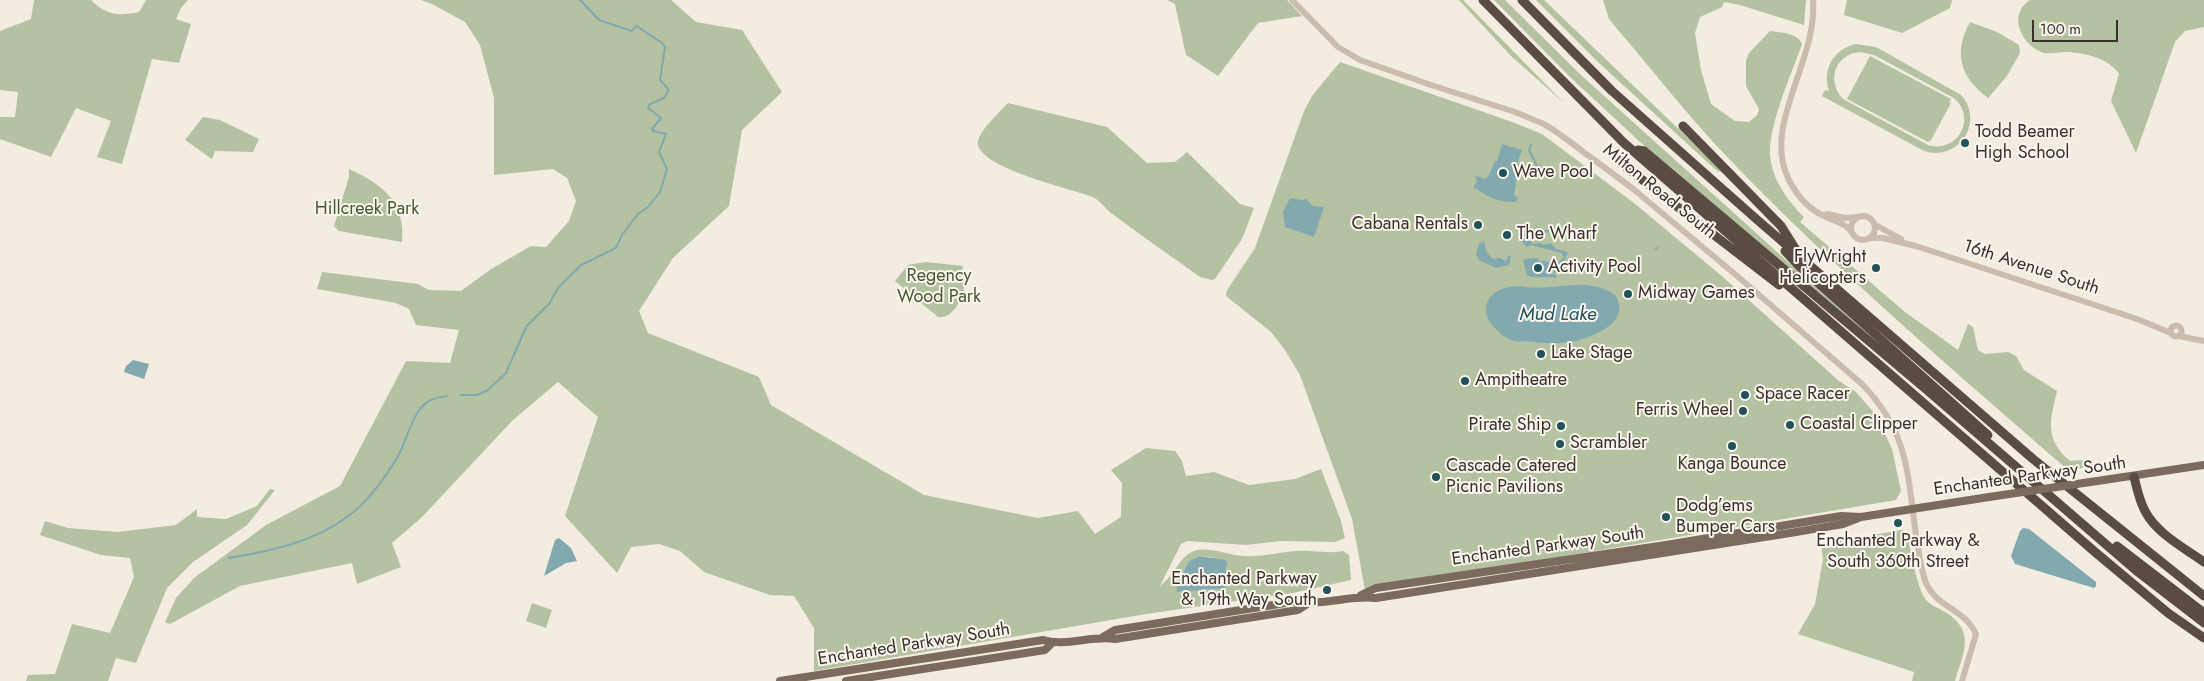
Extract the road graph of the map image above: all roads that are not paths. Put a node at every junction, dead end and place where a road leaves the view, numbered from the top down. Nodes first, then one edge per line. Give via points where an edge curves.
1 (1292, 0) edge
2 (1483, 0) edge
3 (1522, 0) edge
4 (1813, 0) edge
5 (1683, 126) dead end
6 (1629, 146) junction
7 (1627, 168) dead end
8 (1814, 210) junction
9 (1754, 217) junction
10 (1857, 217) junction
11 (1874, 224) junction
12 (1852, 233) junction
13 (1869, 238) junction
14 (1916, 246) junction
15 (1802, 258) junction
16 (1847, 337) junction
17 (2203, 340) edge
18 (2204, 466) edge
19 (2134, 477) junction
20 (1912, 510) junction
21 (1861, 517) junction
22 (1703, 539) junction
23 (1667, 552) junction
24 (2204, 562) edge
25 (2204, 595) edge
26 (1359, 596) junction
27 (2204, 613) edge
28 (2204, 623) edge
29 (2204, 638) edge
30 (1052, 643) junction
31 (780, 681) edge
32 (846, 681) edge
33 (1962, 681) edge

1 - 20 street, Milton Road South via 1346,53 1386,70 1544,124 1632,188 1871,393 1902,445
2 - 6 highway
3 - 9 highway via 1612,91
4 - 8 street via 1810,40 1784,124 1781,148 1782,162 1790,181
5 - 15 highway via 1781,226
6 - 16 highway
6 - 28 highway via 1644,151 2138,572
7 - 16 highway
8 - 10 street via 1840,217
8 - 12 street via 1844,224
9 - 15 highway
9 - 27 highway via 1799,266 2034,477
10 - 11 street via 1868,217
10 - 12 street via 1851,224
11 - 13 street via 1874,233
11 - 14 street, 16th Avenue South
12 - 13 street via 1859,239
13 - 14 street, 16th Avenue South
14 - 17 street, 16th Avenue South via 2172,330 2174,336 2180,333
15 - 25 highway via 2033,459
16 - 29 highway via 2142,592
18 - 19 main road, Enchanted Parkway South
19 - 20 main road, Enchanted Parkway South, bridge
19 - 24 highway via 2141,503 2153,523
20 - 21 main road, Enchanted Parkway South
20 - 33 street, Milton Road South via 1927,585 1942,603 1969,621 1976,634
21 - 22 main road, Enchanted Parkway South via 1841,516
21 - 23 main road, Enchanted Parkway South via 1843,524
22 - 23 main road via 1670,548
22 - 26 main road, Enchanted Parkway South via 1376,588
23 - 26 main road, Enchanted Parkway South via 1376,598
26 - 30 main road, Enchanted Parkway South via 1309,604 1298,610 1116,639 1103,637
30 - 31 main road, Enchanted Parkway South via 1043,640
30 - 32 main road, Enchanted Parkway South via 1046,650

